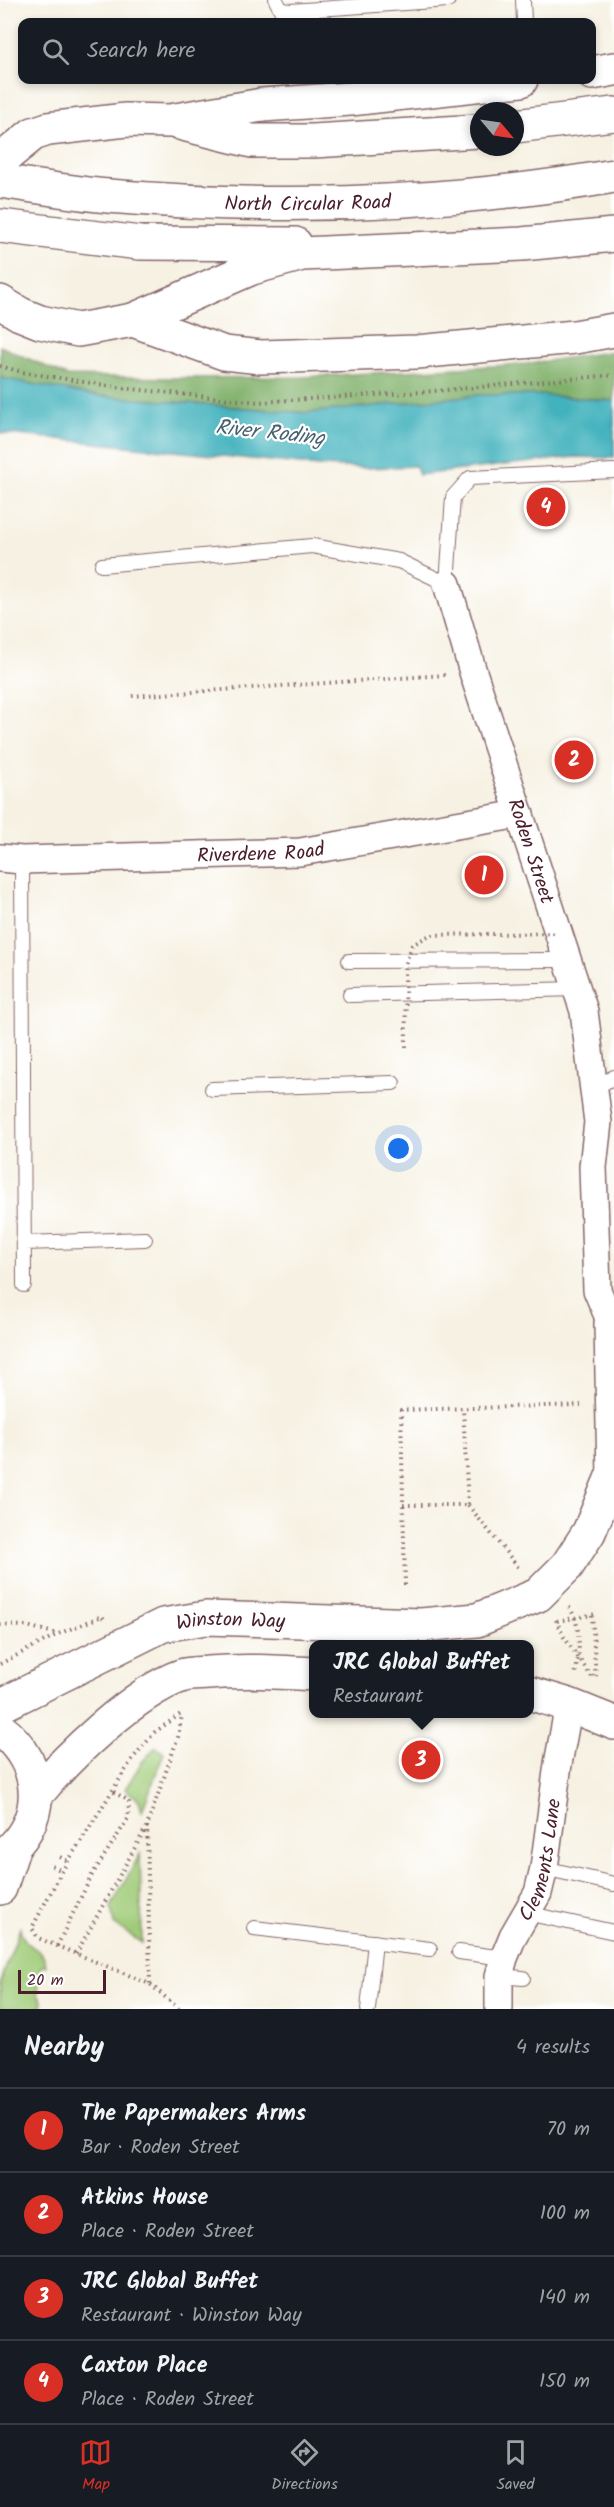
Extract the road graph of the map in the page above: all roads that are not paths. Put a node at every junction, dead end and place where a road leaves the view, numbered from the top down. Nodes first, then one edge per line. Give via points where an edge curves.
1 (276, 0) edge
2 (448, 0) edge
3 (523, 0) edge
4 (524, 18) edge
5 (614, 69) edge
6 (596, 72) edge
7 (485, 84) edge
8 (614, 114) edge
9 (170, 121) junction
10 (524, 125) edge
11 (0, 127) edge
12 (470, 132) edge
13 (33, 134) junction
14 (0, 161) edge
15 (614, 176) edge
16 (0, 181) edge
17 (614, 224) edge
18 (0, 226) edge
19 (614, 235) edge
20 (1, 301) edge
21 (133, 320) junction
22 (614, 330) edge
23 (614, 471) edge
24 (102, 565) dead end
25 (447, 584) junction
26 (520, 814) junction
27 (11, 859) edge
28 (567, 960) junction
29 (349, 961) dead end
30 (577, 989) junction
31 (350, 995) dead end
32 (393, 1083) dead end
33 (604, 1083) edge
34 (212, 1089) dead end
35 (598, 1122) junction
36 (614, 1149) edge
37 (145, 1239) dead end
38 (24, 1243) junction
39 (24, 1285) dead end
40 (613, 1319) edge
41 (614, 1472) edge
42 (614, 1478) edge
43 (309, 1674) edge
44 (534, 1693) edge
45 (571, 1693) junction
46 (0, 1706) edge
47 (614, 1723) edge
48 (0, 1729) edge
49 (37, 1794) junction
50 (6, 1854) edge
51 (544, 1868) junction
52 (614, 1884) edge
53 (0, 1888) edge
54 (526, 1913) junction
55 (254, 1928) dead end
56 (614, 1932) edge
57 (375, 1942) junction
58 (430, 1949) dead end
59 (459, 1952) dead end
60 (508, 1971) junction
61 (369, 2009) edge
62 (499, 2009) edge

1 - 2 lane via 280,10
3 - 4 lane
5 - 6 main road
7 - 9 main road via 262,105
8 - 10 main road
9 - 12 main road via 252,141
9 - 13 main road via 126,120
11 - 13 main road
13 - 14 main road
15 - 16 main road, North Circular Road via 549,187 403,200 265,204 107,196
17 - 18 main road, North Circular Road via 466,237 265,245 140,243
19 - 21 main road via 522,244 302,254 252,268
20 - 21 main road via 40,322 78,330
21 - 22 main road via 224,353 261,357 428,351
23 - 25 lane via 470,478 453,497
24 - 25 lane via 312,546 399,561
25 - 26 street, Roden Street
26 - 27 street, Riverdene Road via 300,852
26 - 28 street, Roden Street
27 - 38 lane
28 - 29 lane
28 - 30 street, Roden Street
30 - 31 lane
30 - 33 street, Roden Street
32 - 34 lane
33 - 35 street, Roden Street
35 - 36 street, Roden Street
35 - 40 street, Roden Street via 593,1167 597,1290
37 - 38 lane
38 - 39 lane
40 - 41 main road
41 - 42 main road
41 - 46 main road, Winston Way via 589,1532 567,1566 538,1595 477,1620 421,1625 206,1618 163,1625
43 - 49 main road via 247,1670 182,1676 147,1694 104,1727 60,1766
44 - 45 main road
45 - 47 main road
45 - 51 street, Clements Lane
48 - 49 main road via 28,1762
49 - 50 main road via 26,1829
50 - 53 main road
51 - 52 lane
51 - 54 street, Clements Lane via 538,1893
54 - 56 lane
54 - 60 street, Clements Lane via 513,1936
55 - 57 lane
57 - 58 lane
57 - 61 lane
59 - 60 lane
60 - 62 street, Clements Lane

